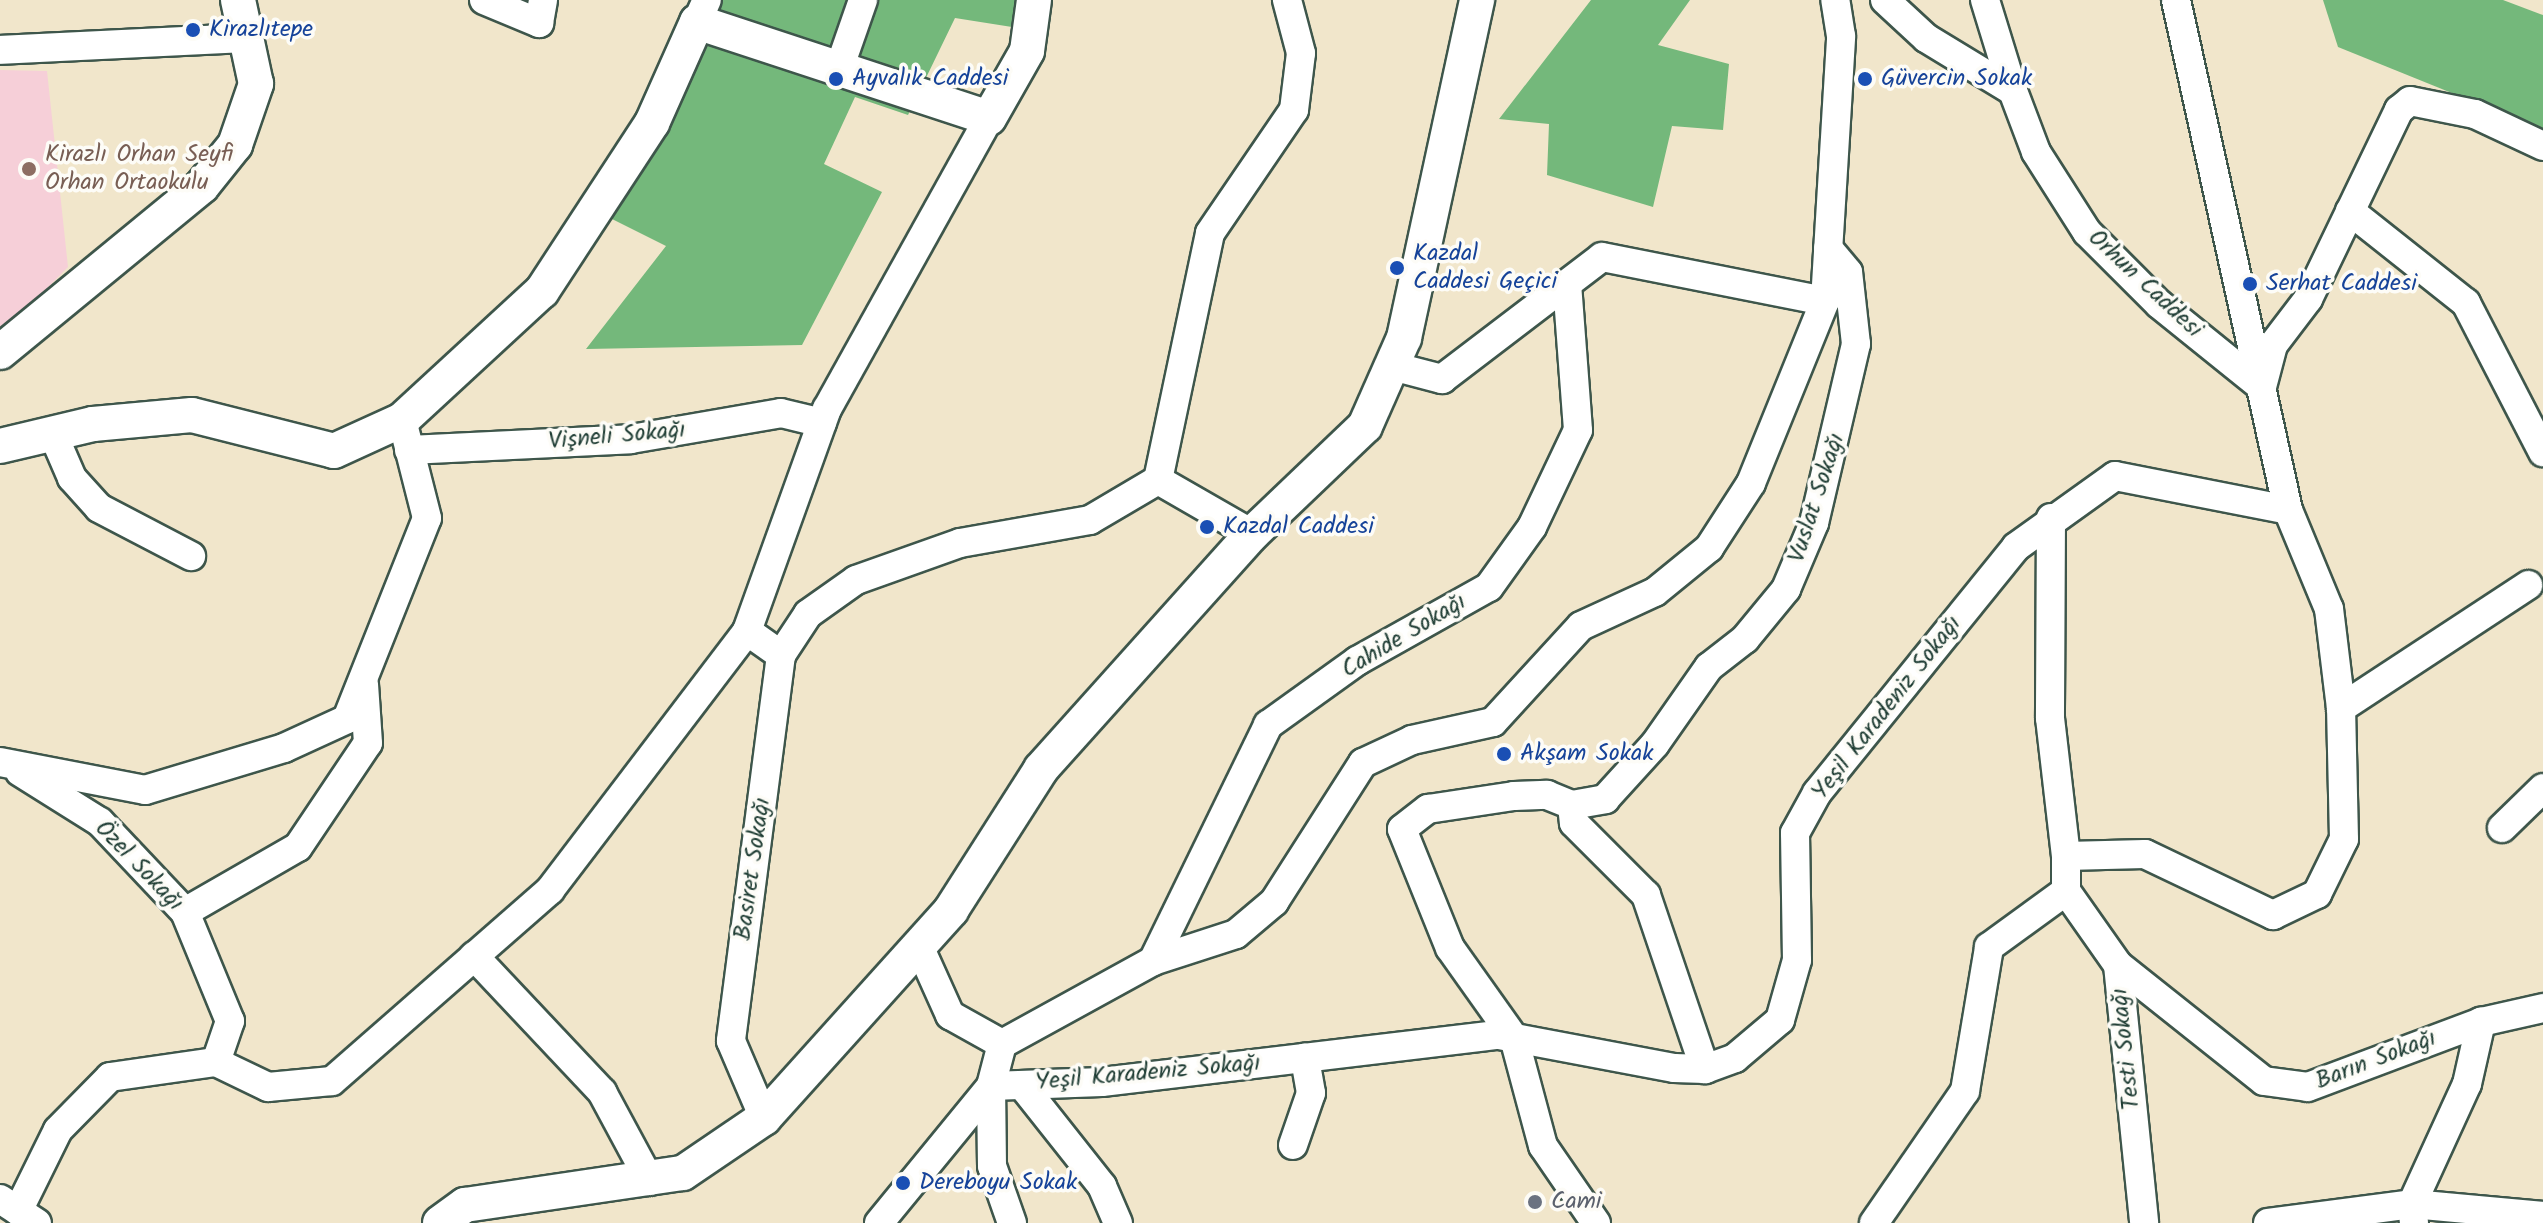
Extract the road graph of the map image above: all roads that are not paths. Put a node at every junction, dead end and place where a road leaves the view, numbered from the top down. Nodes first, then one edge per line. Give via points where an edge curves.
1 (238, 0) edge
2 (484, 0) edge
3 (543, 0) edge
4 (863, 0) edge
5 (1034, 0) edge
6 (1287, 0) edge
7 (1477, 0) edge
8 (1835, 0) edge
9 (1885, 0) edge
10 (1985, 0) edge
11 (2176, 0) edge
12 (702, 11) edge
13 (242, 38) junction
14 (0, 50) edge
15 (839, 69) junction
16 (2013, 91) junction
17 (989, 118) junction
18 (2543, 146) edge
19 (2350, 211) junction
20 (1828, 248) junction
21 (1567, 285) junction
22 (1825, 301) junction
23 (0, 352) edge
24 (1392, 366) junction
25 (2262, 387) junction
26 (822, 423) junction
27 (53, 434) junction
28 (405, 435) junction
29 (0, 446) edge
30 (2543, 452) edge
31 (1158, 480) junction
32 (2288, 510) junction
33 (2051, 518) junction
34 (1252, 534) junction
35 (191, 556) dead end
36 (2528, 585) dead end
37 (747, 631) junction
38 (781, 655) junction
39 (364, 677) junction
40 (2341, 708) junction
41 (1, 760) edge
42 (2543, 788) edge
43 (1572, 805) junction
44 (2502, 828) dead end
45 (2066, 856) junction
46 (2066, 891) junction
47 (185, 912) junction
48 (919, 946) junction
49 (474, 956) junction
50 (1153, 961) junction
51 (2118, 965) junction
52 (2543, 1008) edge
53 (2481, 1022) junction
54 (1514, 1038) junction
55 (1002, 1044) junction
56 (1305, 1058) junction
57 (216, 1062) junction
58 (1705, 1069) junction
59 (1022, 1085) junction
60 (991, 1086) junction
61 (764, 1118) junction
62 (1293, 1145) dead end
63 (650, 1181) junction
64 (18, 1211) edge
65 (2413, 1213) edge
66 (2543, 1216) edge
67 (440, 1223) edge
68 (879, 1223) edge
69 (1012, 1223) edge
70 (1118, 1223) edge
71 (1596, 1223) edge
72 (1874, 1223) edge
73 (2144, 1223) edge
74 (2268, 1223) edge

1 - 13 street
2 - 3 street via 539,23
4 - 15 street
5 - 17 street via 1027,51
6 - 31 street via 1301,53 1294,110 1210,233
7 - 24 street via 1404,338
8 - 20 street via 1841,36
9 - 16 street via 1926,38
10 - 16 street, Orhun Caddesi
11 - 25 street
12 - 15 street
12 - 28 street via 652,123 542,291
13 - 14 street
13 - 23 street via 256,84 235,145 202,186
15 - 17 street
16 - 25 street, Orhun Caddesi via 2036,152 2087,232 2159,304
17 - 26 street
18 - 19 street via 2475,114 2410,101
19 - 25 street via 2308,299 2273,345
19 - 30 street via 2466,303
20 - 22 street
20 - 43 street, Vuslat Sokağı via 1848,272 1856,344 1814,523 1786,589 1745,639 1709,667 1655,744 1605,799
21 - 22 street via 1602,257
21 - 24 street via 1442,379
21 - 50 street, Cahide Sokağı via 1578,430 1532,527 1489,587 1357,661 1268,725
22 - 50 street via 1751,483 1709,548 1655,592 1581,626 1493,722 1412,740 1363,763 1274,902 1236,934
24 - 34 street via 1365,426
25 - 32 street
26 - 28 street, Vişneli Sokağı via 781,413 631,439
26 - 37 street
27 - 28 street via 192,415 334,451
27 - 29 street
27 - 35 street via 72,478 99,508
28 - 39 street via 427,518
31 - 34 street
31 - 38 street via 1090,520 960,543 856,580 808,614
32 - 33 street, Yeşil Karadeniz Sokağı via 2115,476
32 - 40 street via 2329,609
33 - 45 street via 2050,718
33 - 58 street, Yeşil Karadeniz Sokağı via 2016,547 1817,793 1795,833 1797,960 1780,1020 1759,1043
34 - 48 street via 1041,769 951,910
36 - 40 street
37 - 38 street
37 - 49 street via 550,890
38 - 61 street, Basiret Sokağı via 731,1041
39 - 41 street via 347,719 284,748 145,790
39 - 47 street via 368,743 298,847
40 - 45 street via 2344,839 2317,894 2292,910 2273,915 2145,854
41 - 47 street, Özel Sokağı via 100,822
42 - 44 street
43 - 54 street via 1547,795 1514,796 1428,809 1402,829 1450,948
43 - 58 street via 1574,823 1646,895
45 - 46 street
46 - 51 street, Testi Sokağı
46 - 72 street via 1989,947 1965,1091
47 - 57 street, Özel Sokağı via 230,1021
48 - 55 street via 950,1015
48 - 61 street
49 - 57 street via 332,1081 268,1087
49 - 63 street via 602,1092
50 - 55 street
51 - 53 street, Barın Sokağı via 2264,1081 2308,1087
51 - 73 street, Testi Sokağı
52 - 53 street, Barın Sokağı
53 - 65 street, Barın Sokağı via 2467,1084
54 - 56 street, Yeşil Karadeniz Sokağı
54 - 58 street, Yeşil Karadeniz Sokağı
54 - 71 street via 1543,1146
55 - 60 street
56 - 59 street, Yeşil Karadeniz Sokağı
56 - 62 street via 1311,1093
57 - 64 street via 110,1077 58,1130
59 - 60 street, Yeşil Karadeniz Sokağı
59 - 70 street via 1102,1186
60 - 68 street
60 - 69 street via 992,1166
61 - 63 street via 683,1173
63 - 67 street via 465,1205
65 - 66 street
65 - 74 street

